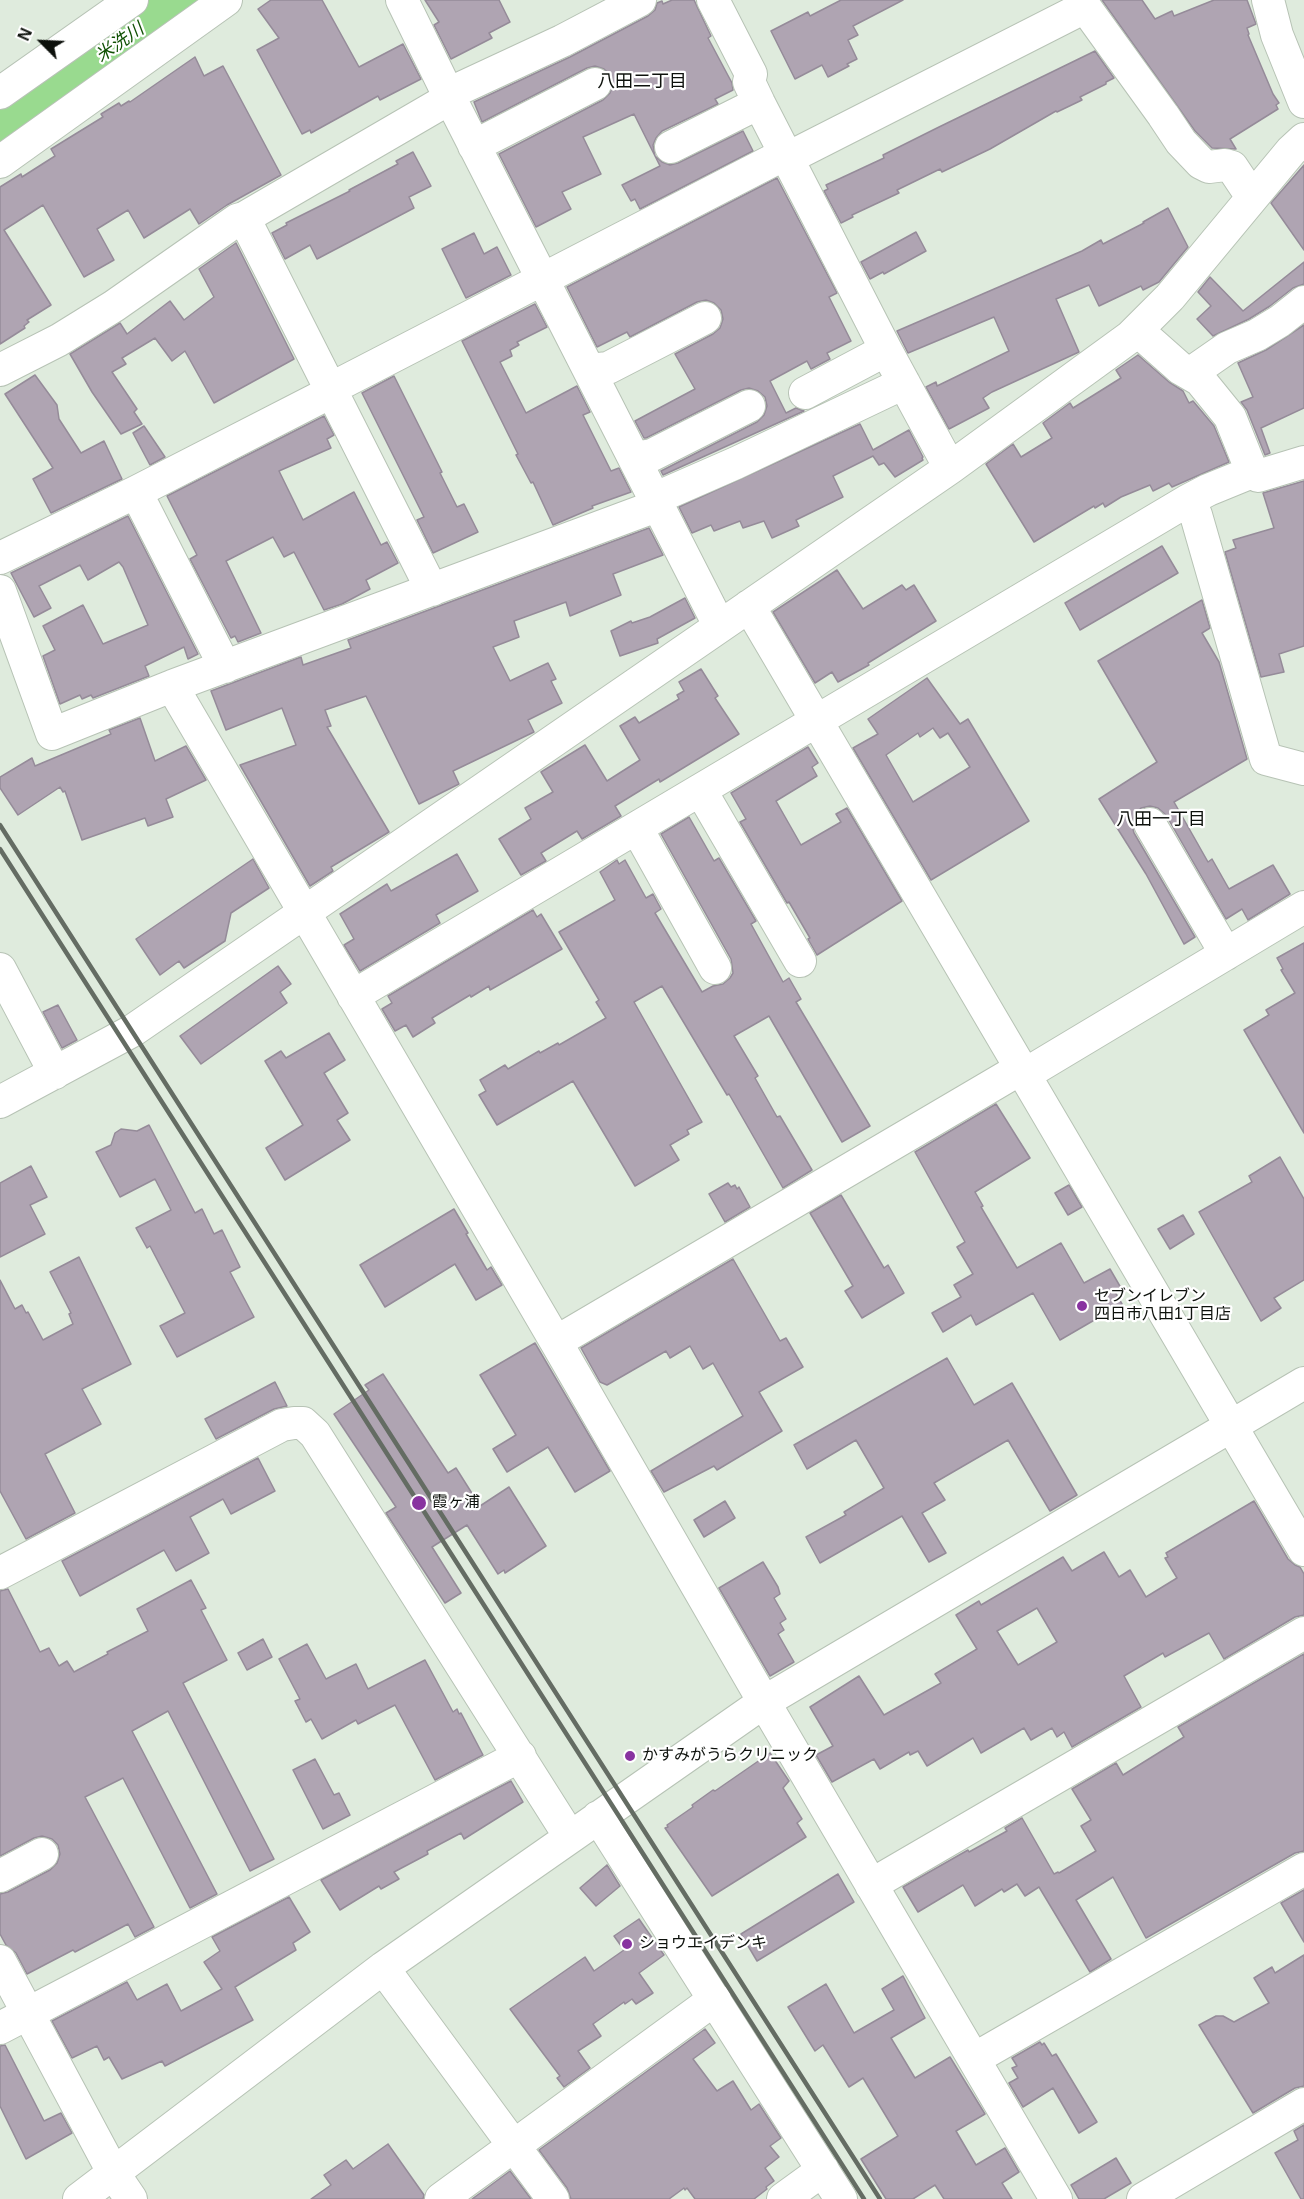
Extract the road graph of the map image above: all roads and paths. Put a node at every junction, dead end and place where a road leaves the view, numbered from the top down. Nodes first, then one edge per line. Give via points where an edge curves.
1 (132, 0) edge
2 (226, 0) edge
3 (402, 0) edge
4 (640, 0) edge
5 (713, 0) edge
6 (1268, 0) edge
7 (1083, 3) edge
8 (595, 84) dead end
9 (0, 93) edge
10 (448, 94) junction
11 (1304, 102) edge
12 (759, 103) junction
13 (1304, 139) edge
14 (474, 146) junction
15 (671, 147) dead end
16 (787, 156) junction
17 (0, 162) edge
18 (1252, 197) junction
19 (244, 218) junction
20 (543, 280) junction
21 (1304, 302) edge
22 (705, 318) dead end
23 (1137, 330) junction
24 (886, 350) junction
25 (0, 370) edge
26 (590, 370) junction
27 (1191, 373) junction
28 (904, 383) junction
29 (330, 391) junction
30 (805, 393) dead end
31 (749, 406) dead end
32 (635, 458) junction
33 (1304, 462) edge
34 (950, 468) junction
35 (1252, 472) junction
36 (136, 492) junction
37 (657, 501) junction
38 (1187, 501) junction
39 (0, 558) edge
40 (432, 590) junction
41 (0, 591) edge
42 (748, 606) junction
43 (719, 625) junction
44 (225, 667) junction
45 (172, 686) junction
46 (816, 723) junction
47 (1304, 769) edge
48 (701, 791) junction
49 (1150, 824) dead end
50 (633, 830) junction
51 (1304, 907) edge
52 (305, 913) junction
53 (1226, 954) junction
54 (800, 961) dead end
55 (716, 968) dead end
56 (0, 969) edge
57 (353, 996) junction
58 (1022, 1072) junction
59 (55, 1073) junction
60 (0, 1102) edge
61 (556, 1342) junction
62 (1304, 1383) edge
63 (1231, 1426) junction
64 (1304, 1550) edge
65 (0, 1573) edge
66 (1304, 1633) edge
67 (764, 1702) junction
68 (520, 1756) junction
69 (598, 1817) junction
70 (570, 1836) junction
71 (42, 1854) dead end
72 (1304, 1869) edge
73 (0, 1876) edge
74 (871, 1885) junction
75 (0, 1961) edge
76 (383, 1968) junction
77 (715, 1999) junction
78 (27, 2013) junction
79 (0, 2028) edge
80 (974, 2060) junction
81 (1304, 2104) edge
82 (514, 2146) junction
83 (823, 2170) junction
84 (122, 2187) edge
85 (79, 2199) edge
86 (441, 2199) edge
87 (554, 2199) edge
88 (783, 2199) edge
89 (841, 2199) edge
90 (1056, 2199) edge
91 (1143, 2199) edge

1 - 9 street
2 - 17 street
3 - 10 street
4 - 10 street
5 - 12 street via 751,74 748,82
6 - 11 street via 1277,35
7 - 16 street
7 - 18 street via 1180,142 1209,167 1232,167
8 - 14 street
10 - 14 street
10 - 19 street via 440,104
12 - 15 street
12 - 16 street
13 - 18 street
14 - 20 street
16 - 20 street
16 - 24 street
18 - 23 street via 1170,297
19 - 25 street via 206,240 114,306
19 - 29 street
20 - 26 street
20 - 29 street
21 - 27 street
22 - 26 street via 608,368
23 - 27 street via 1181,369
23 - 34 street
24 - 28 street
24 - 30 street
26 - 32 street
27 - 35 street via 1230,417
28 - 34 street
28 - 37 street
29 - 36 street
29 - 40 street
31 - 32 street via 652,455
32 - 37 street
33 - 35 street via 1258,476
34 - 42 street
35 - 38 street
36 - 39 street
36 - 44 street
37 - 40 street
37 - 43 street
38 - 46 street
38 - 47 street via 1197,515 1266,759
40 - 44 street
41 - 45 street via 52,734
42 - 43 street
42 - 46 street
43 - 52 street
44 - 45 street
45 - 52 street
46 - 48 street
46 - 58 street
48 - 50 street
48 - 54 street
49 - 53 street
50 - 55 street via 644,841
50 - 57 street
51 - 53 street
52 - 57 street
52 - 59 street via 132,1031
53 - 58 street
56 - 59 street
57 - 61 street
58 - 61 street
58 - 63 street
59 - 60 street
61 - 67 street
62 - 63 street
63 - 64 street
63 - 67 street
65 - 68 street via 282,1425 303,1423 315,1434
66 - 74 street
67 - 69 street
67 - 74 street
68 - 70 street
68 - 78 street
69 - 70 street
69 - 77 street
70 - 76 street
71 - 73 street
72 - 80 street
74 - 80 street
75 - 78 street
76 - 82 street
76 - 84 street
77 - 82 street
77 - 83 street
78 - 79 street
78 - 84 street
80 - 90 street
81 - 91 street
82 - 86 street
82 - 87 street
83 - 88 street
83 - 89 street
84 - 85 street

